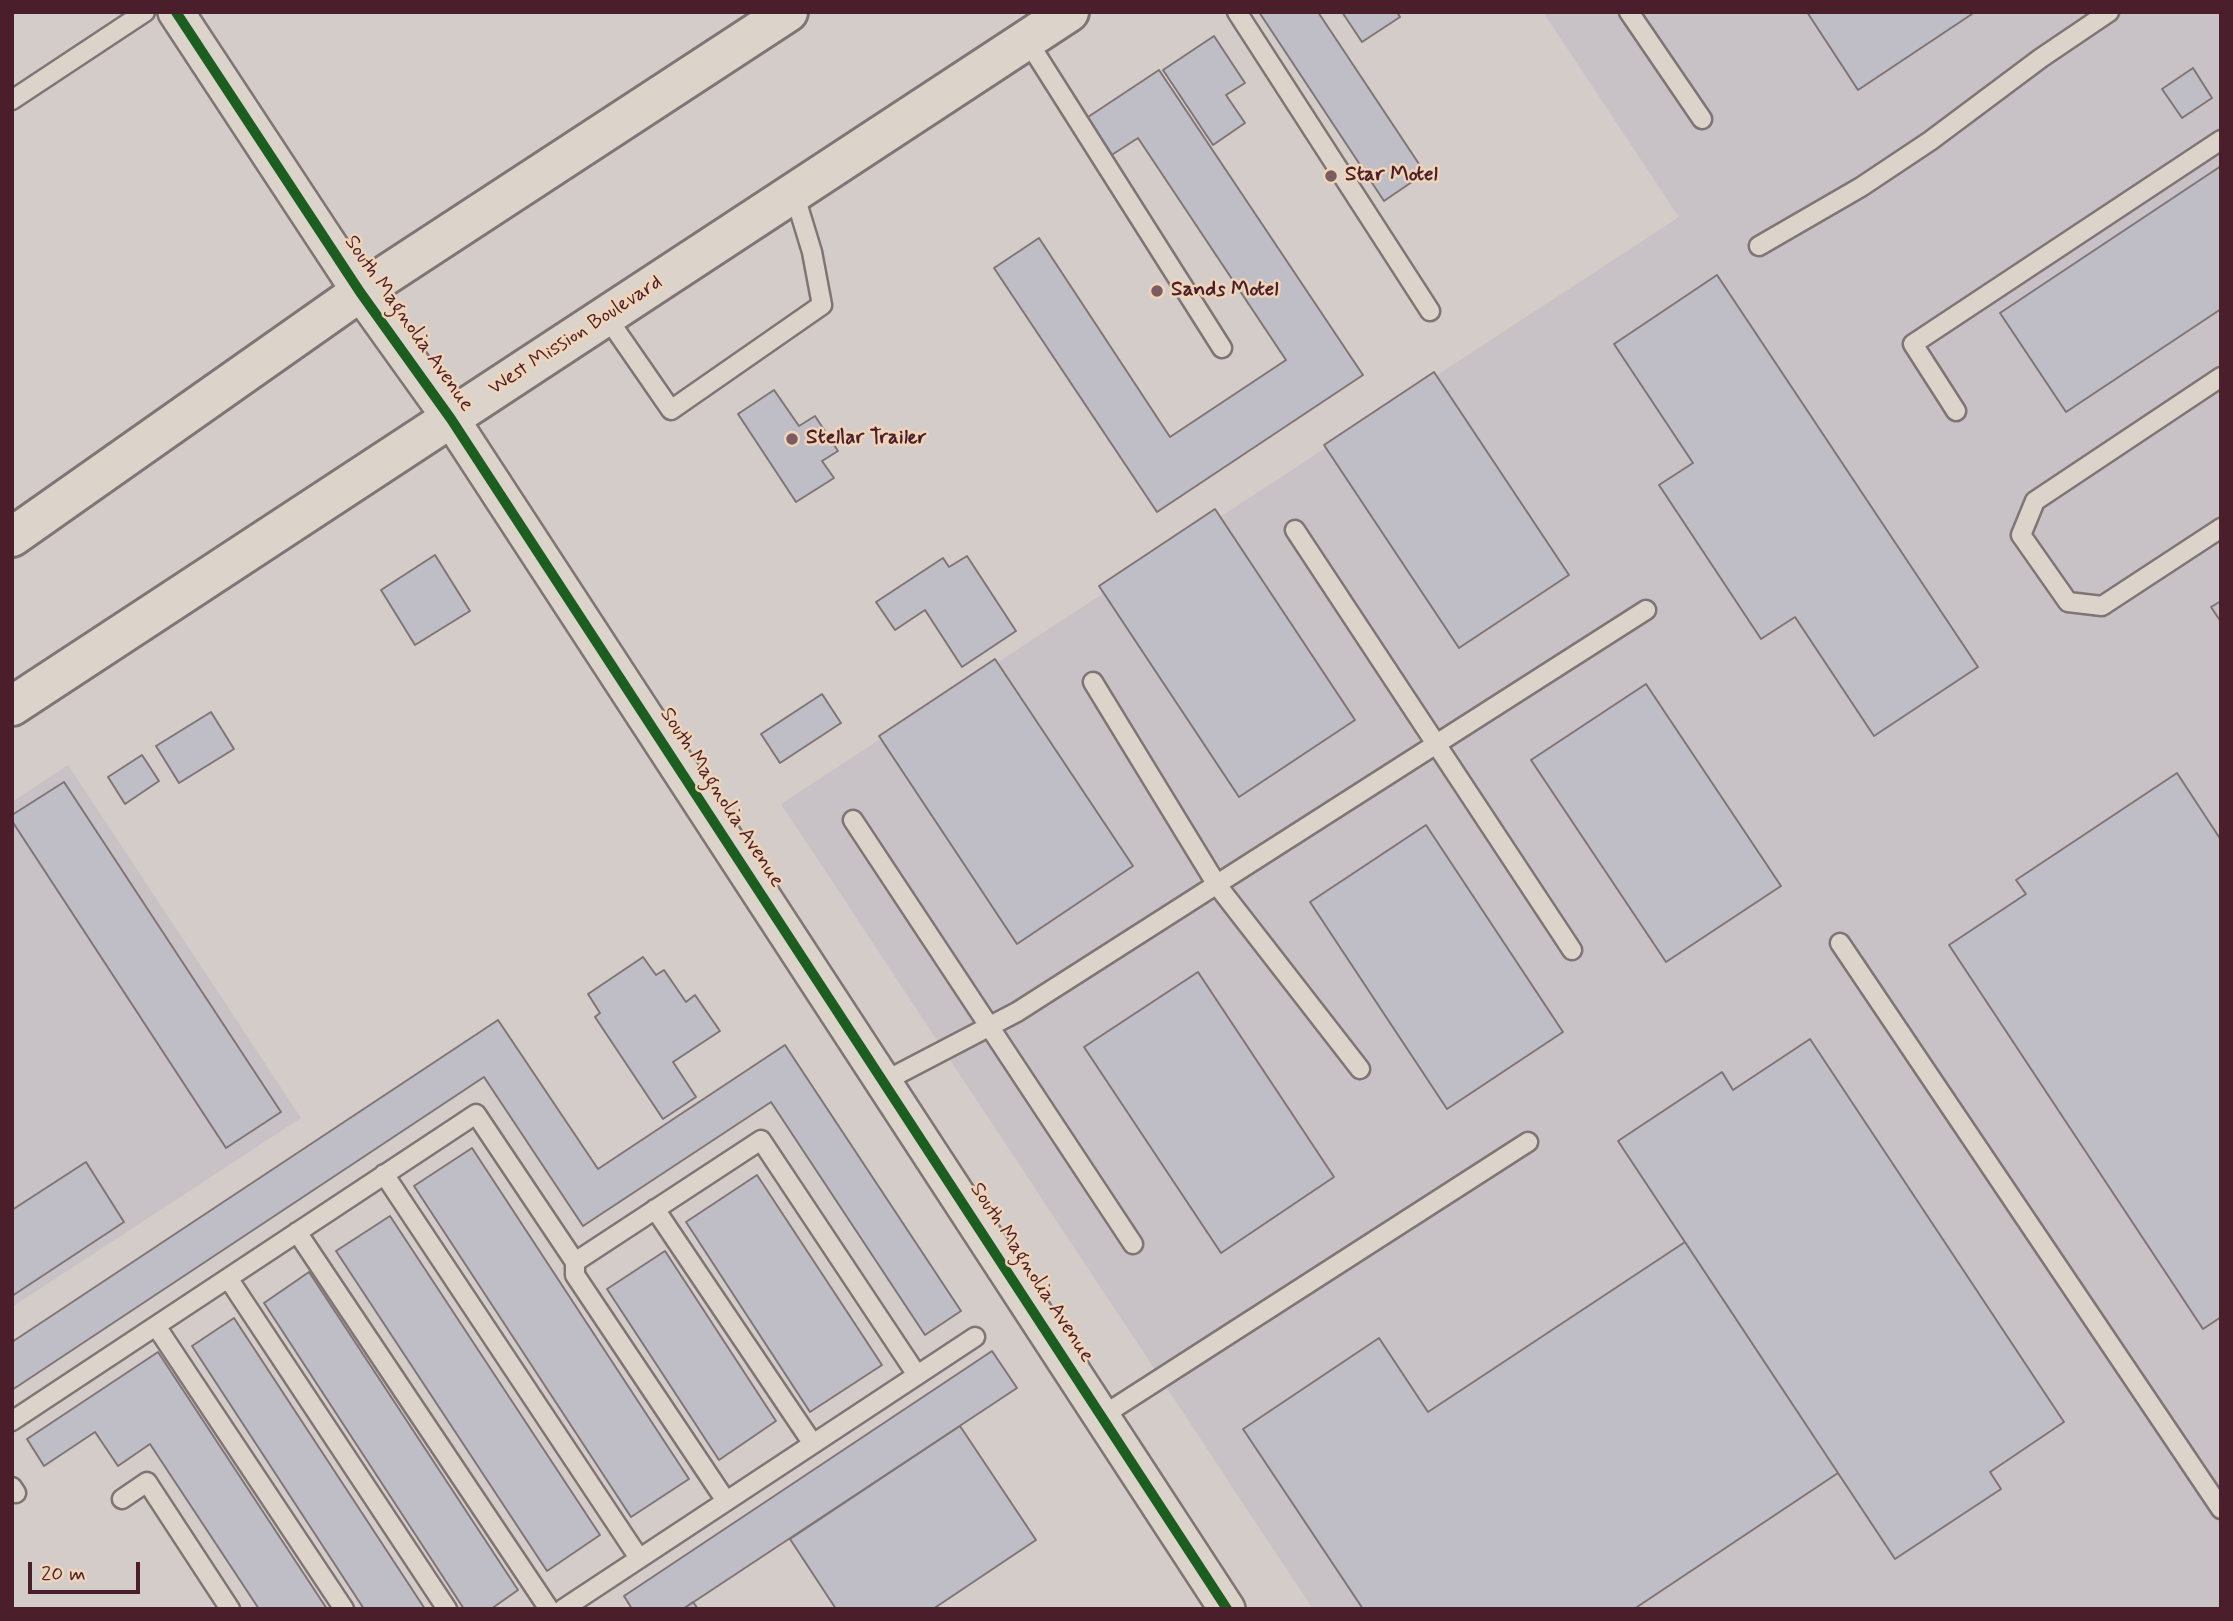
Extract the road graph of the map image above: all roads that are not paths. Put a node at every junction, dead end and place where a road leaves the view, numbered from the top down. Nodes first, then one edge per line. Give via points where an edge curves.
1 (145, 12) edge
2 (176, 12) edge
3 (788, 12) edge
4 (1069, 12) edge
5 (1237, 12) edge
6 (1629, 12) edge
7 (2109, 12) edge
8 (1027, 40) junction
9 (12, 100) edge
10 (1702, 120) dead end
11 (2221, 140) edge
12 (794, 193) junction
13 (1759, 246) dead end
14 (360, 292) junction
15 (1430, 311) dead end
16 (606, 316) junction
17 (1222, 348) dead end
18 (2221, 376) edge
19 (1956, 411) dead end
20 (451, 419) junction
21 (2221, 528) edge
22 (1295, 530) dead end
23 (12, 537) edge
24 (1646, 610) dead end
25 (1093, 682) dead end
26 (12, 706) edge
27 (1438, 744) junction
28 (853, 820) dead end
29 (1217, 885) junction
30 (1840, 943) dead end
31 (1572, 950) dead end
32 (991, 1026) junction
33 (1360, 1069) dead end
34 (883, 1082) junction
35 (1528, 1142) dead end
36 (384, 1174) junction
37 (655, 1209) junction
38 (297, 1232) junction
39 (1132, 1244) dead end
40 (575, 1262) junction
41 (228, 1278) junction
42 (156, 1326) junction
43 (975, 1337) dead end
44 (917, 1375) junction
45 (1102, 1416) junction
46 (12, 1421) edge
47 (813, 1444) junction
48 (122, 1499) dead end
49 (726, 1501) junction
50 (2221, 1509) edge
51 (639, 1558) junction
52 (230, 1609) edge
53 (344, 1609) edge
54 (447, 1609) edge
55 (549, 1609) edge
56 (563, 1609) edge
57 (1227, 1609) edge

1 - 9 lane
2 - 14 street, South Magnolia Avenue
3 - 14 main road
4 - 8 main road, West Mission Boulevard
5 - 15 lane
6 - 10 lane
7 - 13 lane via 1930,141
8 - 12 main road, West Mission Boulevard
8 - 17 lane
11 - 19 lane via 1913,344
12 - 16 main road, West Mission Boulevard
12 - 16 lane via 822,305 671,410
14 - 20 street, South Magnolia Avenue
14 - 23 main road
16 - 20 main road, West Mission Boulevard
18 - 21 lane via 2035,501 2021,535 2068,602 2102,606
20 - 26 main road, West Mission Boulevard
20 - 34 street, South Magnolia Avenue
22 - 27 lane
24 - 27 lane
25 - 29 lane
27 - 29 lane
27 - 31 lane
28 - 32 lane
29 - 32 lane
29 - 33 lane
30 - 50 lane
32 - 34 lane
32 - 39 lane
34 - 45 street, South Magnolia Avenue
35 - 45 lane
36 - 38 lane
36 - 40 lane via 476,1114
36 - 51 lane
37 - 40 lane
37 - 44 lane via 761,1140
37 - 47 lane
38 - 41 lane
38 - 55 lane
40 - 49 lane via 575,1275
41 - 42 lane
41 - 54 lane
42 - 46 lane
42 - 53 lane
43 - 44 lane
44 - 47 lane
45 - 57 street, South Magnolia Avenue
47 - 49 lane
48 - 52 lane via 147,1482
49 - 51 lane
51 - 56 lane

